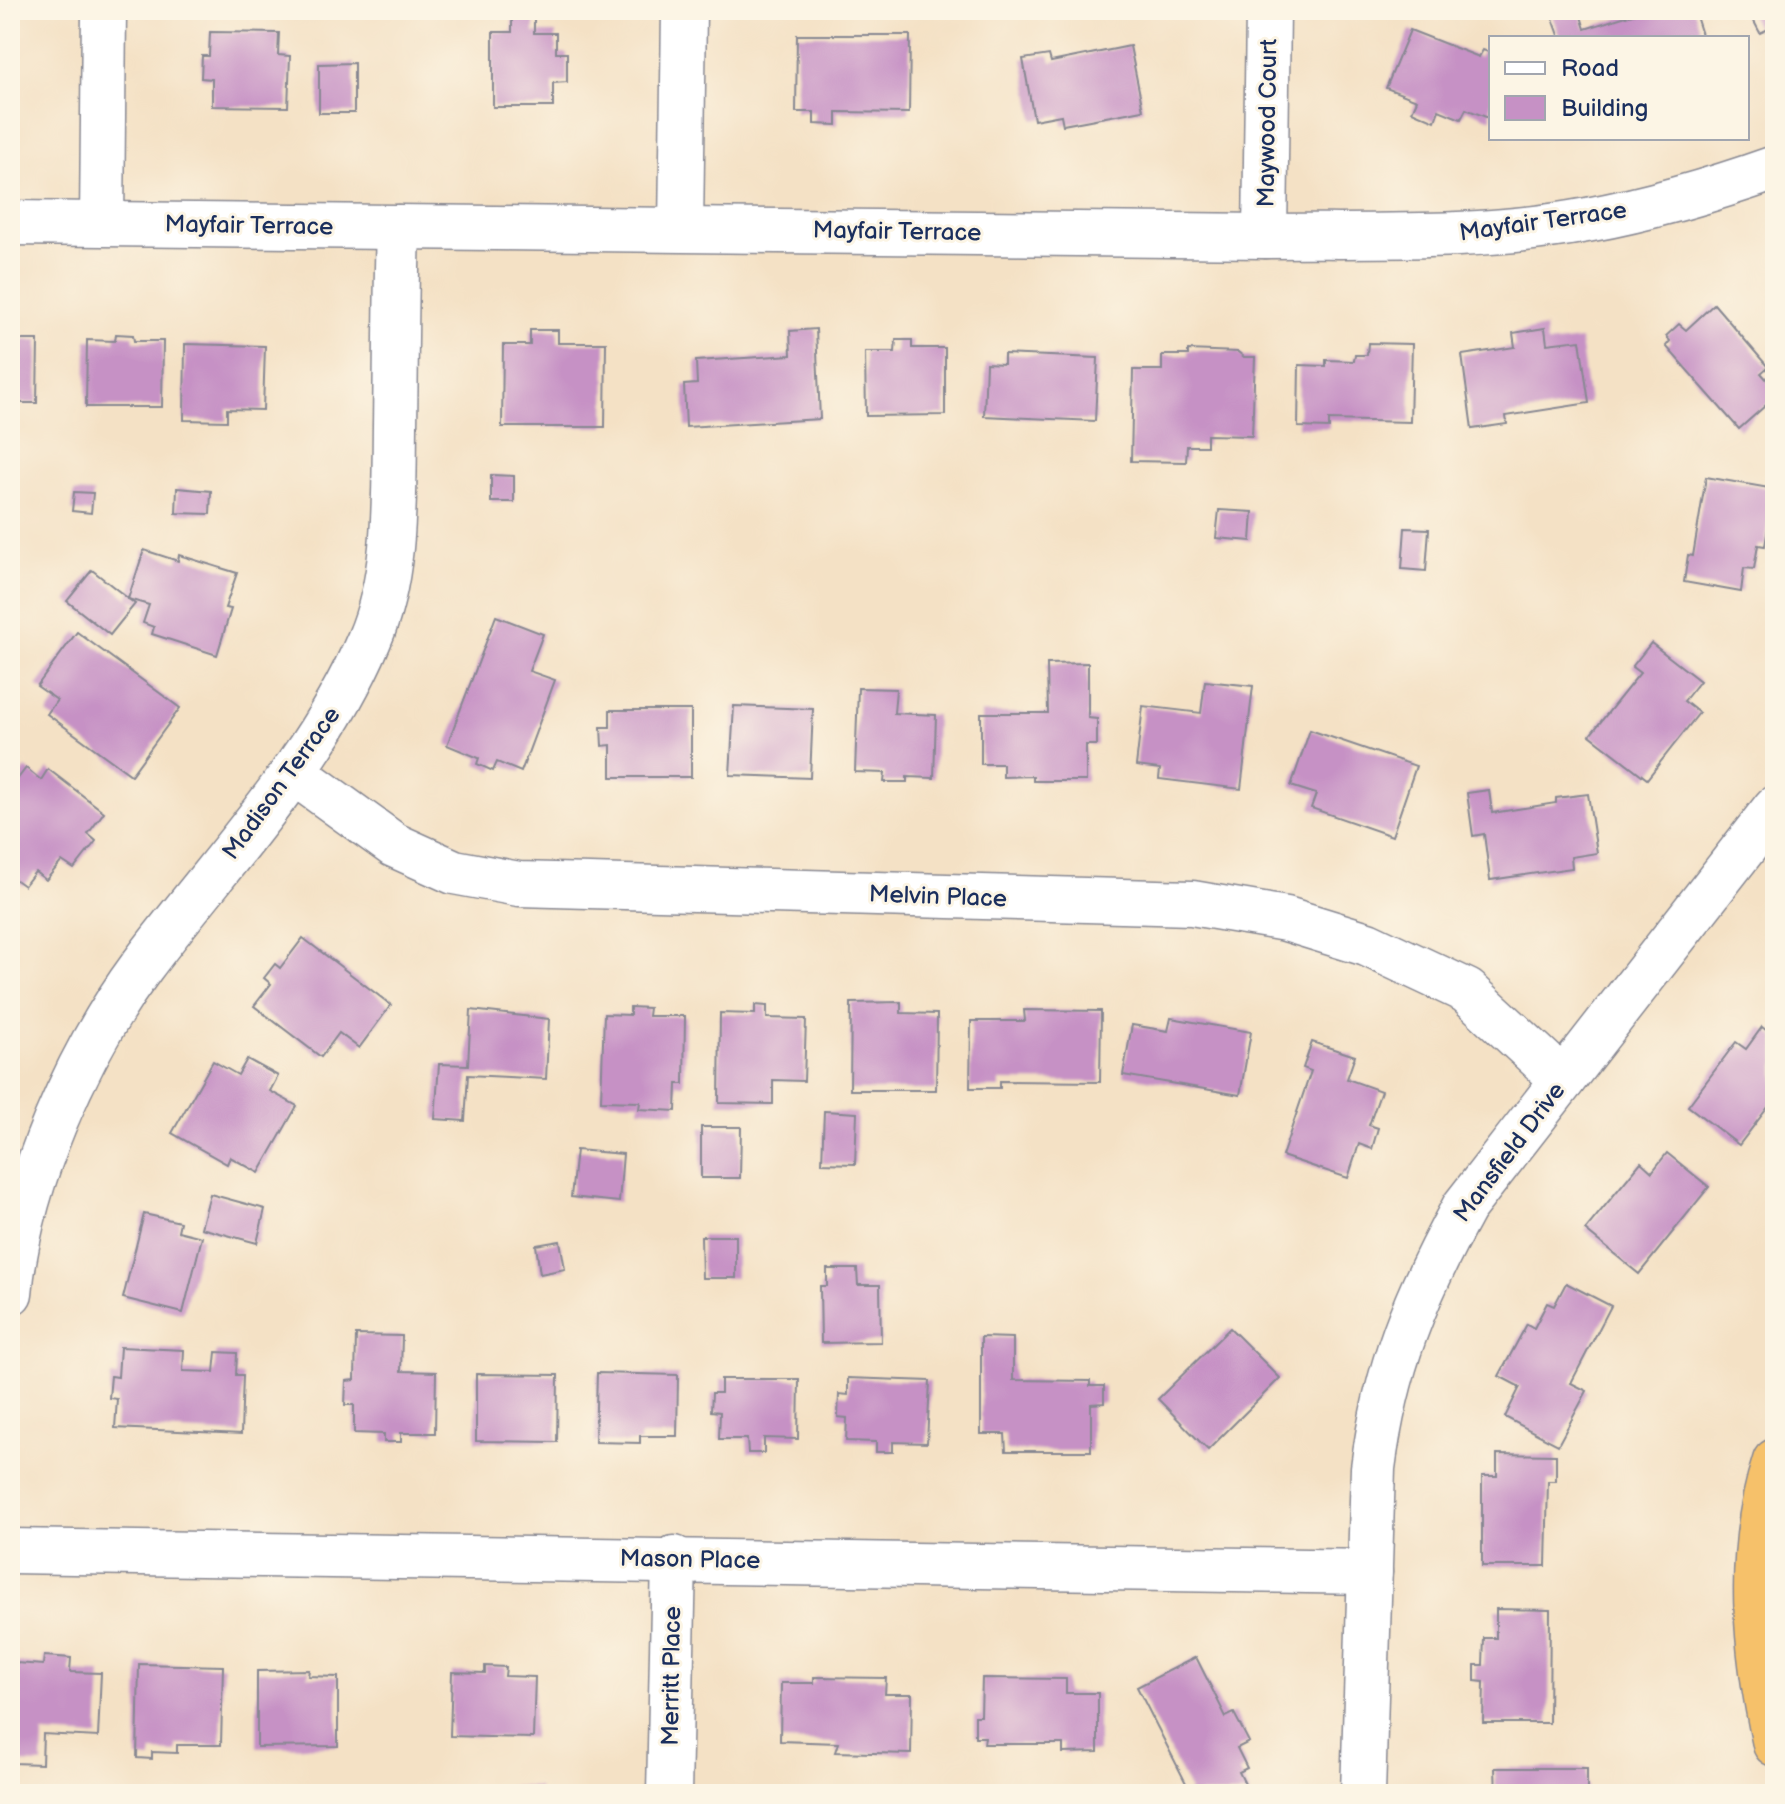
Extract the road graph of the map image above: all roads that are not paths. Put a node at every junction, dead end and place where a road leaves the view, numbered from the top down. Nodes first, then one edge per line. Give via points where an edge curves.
1 (104, 10) edge
2 (684, 10) edge
3 (1268, 10) edge
4 (1775, 168) edge
5 (10, 223) edge
6 (102, 223) junction
7 (398, 227) junction
8 (681, 229) junction
9 (1265, 236) junction
10 (293, 772) junction
11 (1775, 808) edge
12 (1563, 1080) junction
13 (10, 1293) edge
14 (1775, 1461) edge
15 (10, 1551) edge
16 (674, 1558) junction
17 (1370, 1572) junction
18 (1775, 1744) edge
19 (669, 1794) edge
20 (1363, 1794) edge

1 - 6 street
2 - 8 street
3 - 9 street, Maywood Court
4 - 9 street, Mayfair Terrace via 1702,194 1585,220 1465,234
5 - 6 street, Mayfair Terrace
6 - 7 street, Mayfair Terrace
7 - 8 street, Mayfair Terrace
7 - 10 street, Madison Terrace via 388,569 371,636 338,707
8 - 9 street, Mayfair Terrace
10 - 12 street, Melvin Place via 394,845 454,872 519,884 1192,903 1286,919 1367,944 1467,991
10 - 13 street, Madison Terrace via 140,968 91,1045 28,1204
11 - 12 street, Mansfield Drive
12 - 17 street, Mansfield Drive via 1464,1207 1425,1277 1399,1342 1379,1420
14 - 18 highway via 1757,1554 1763,1689
15 - 16 street, Mason Place
16 - 17 street, Mason Place
16 - 19 street, Merritt Place
17 - 20 street, Mansfield Drive

